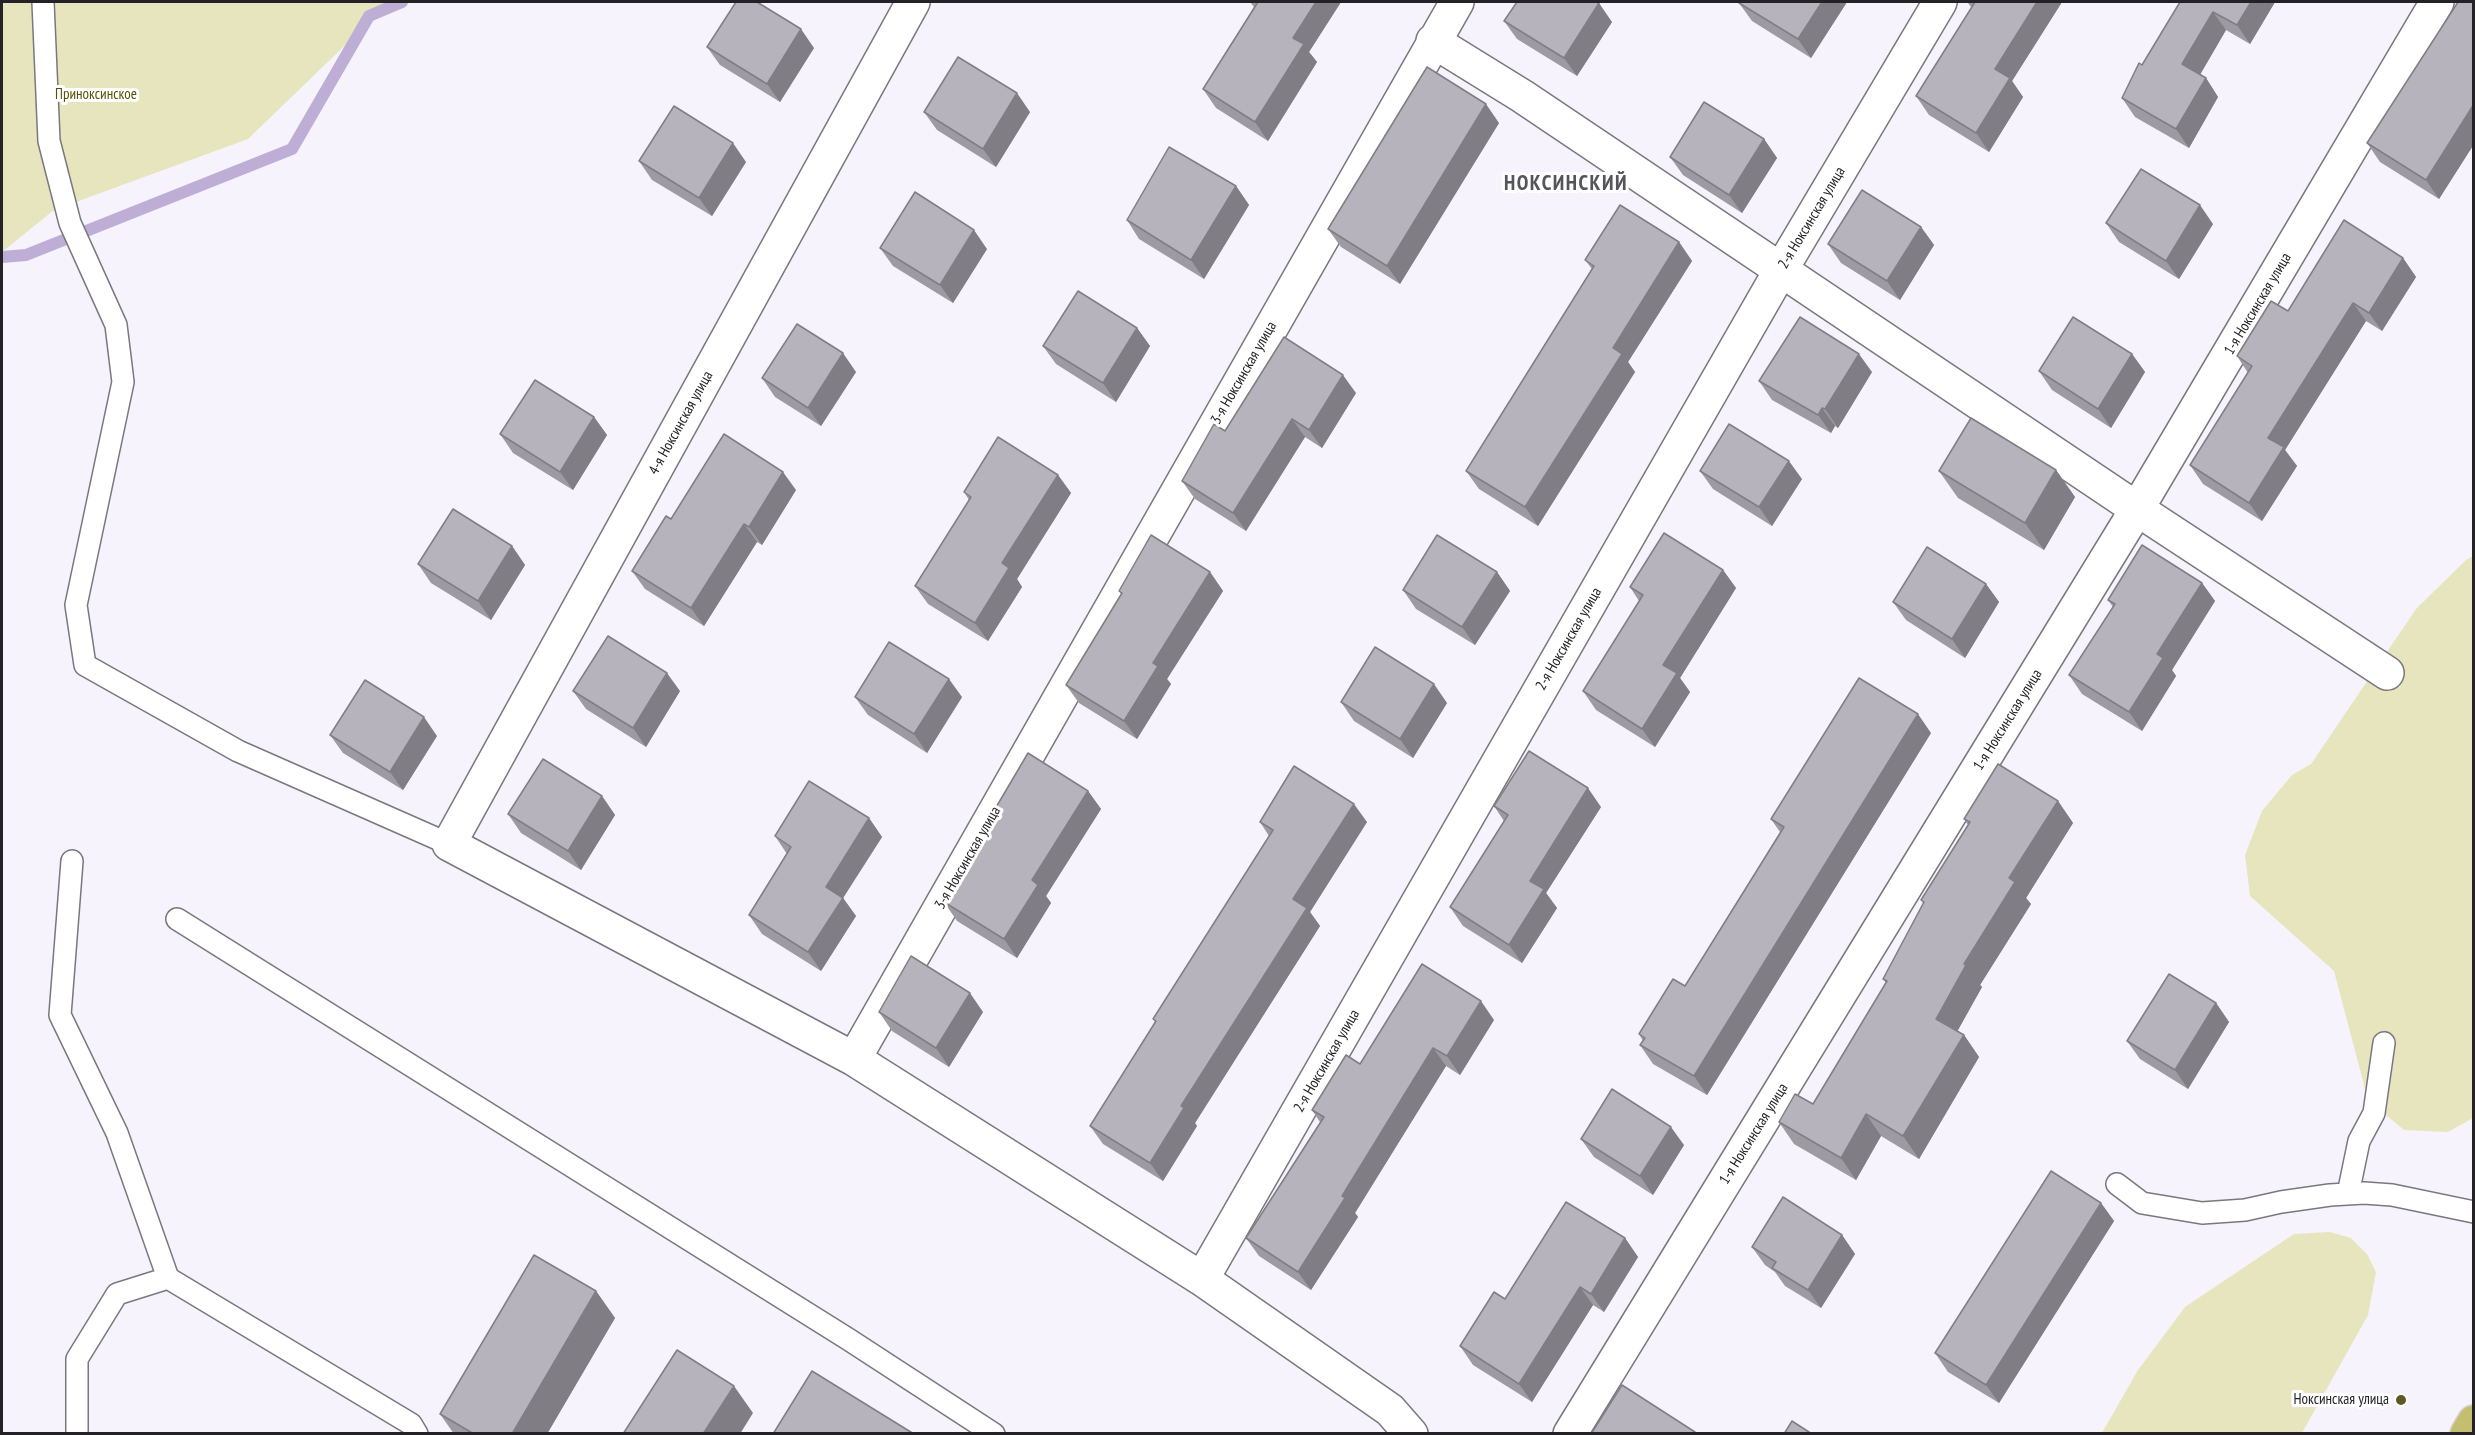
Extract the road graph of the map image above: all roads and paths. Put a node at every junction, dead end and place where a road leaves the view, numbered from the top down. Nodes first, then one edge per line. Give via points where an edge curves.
1 (43, 2) edge
2 (913, 2) edge
3 (1457, 2) edge
4 (1940, 2) edge
5 (2437, 2) edge
6 (1433, 41) junction
7 (1782, 268) junction
8 (2137, 509) junction
9 (2387, 673) dead end
10 (450, 844) junction
11 (72, 861) dead end
12 (177, 920) dead end
13 (2384, 1043) dead end
14 (854, 1059) junction
15 (2117, 1184) dead end
16 (2348, 1194) junction
17 (2474, 1212) edge
18 (168, 1278) junction
19 (1202, 1279) junction
20 (2474, 1422) edge
21 (77, 1434) edge
22 (417, 1434) edge
23 (994, 1434) edge
24 (1411, 1434) edge
25 (1570, 1434) edge
26 (2467, 1434) edge

1 - 10 lane via 49,141 70,223 116,325 123,382 76,605 85,665 238,751
2 - 10 street, 4-я Ноксинская улица
3 - 6 street, 3-я Ноксинская улица
4 - 7 street, 2-я Ноксинская улица
5 - 8 street, 1-я Ноксинская улица
6 - 7 street
6 - 14 street, 3-я Ноксинская улица
7 - 8 street
7 - 19 street, 2-я Ноксинская улица
8 - 9 street
8 - 25 street, 1-я Ноксинская улица
10 - 14 street
11 - 18 lane via 60,1015 117,1133
12 - 23 lane
13 - 16 lane via 2374,1113 2359,1141
14 - 19 street
15 - 16 lane via 2142,1203 2202,1213
16 - 17 lane via 2392,1195
18 - 21 lane via 117,1294 77,1359
18 - 22 lane via 411,1424
19 - 24 street via 1390,1410
20 - 26 main road

